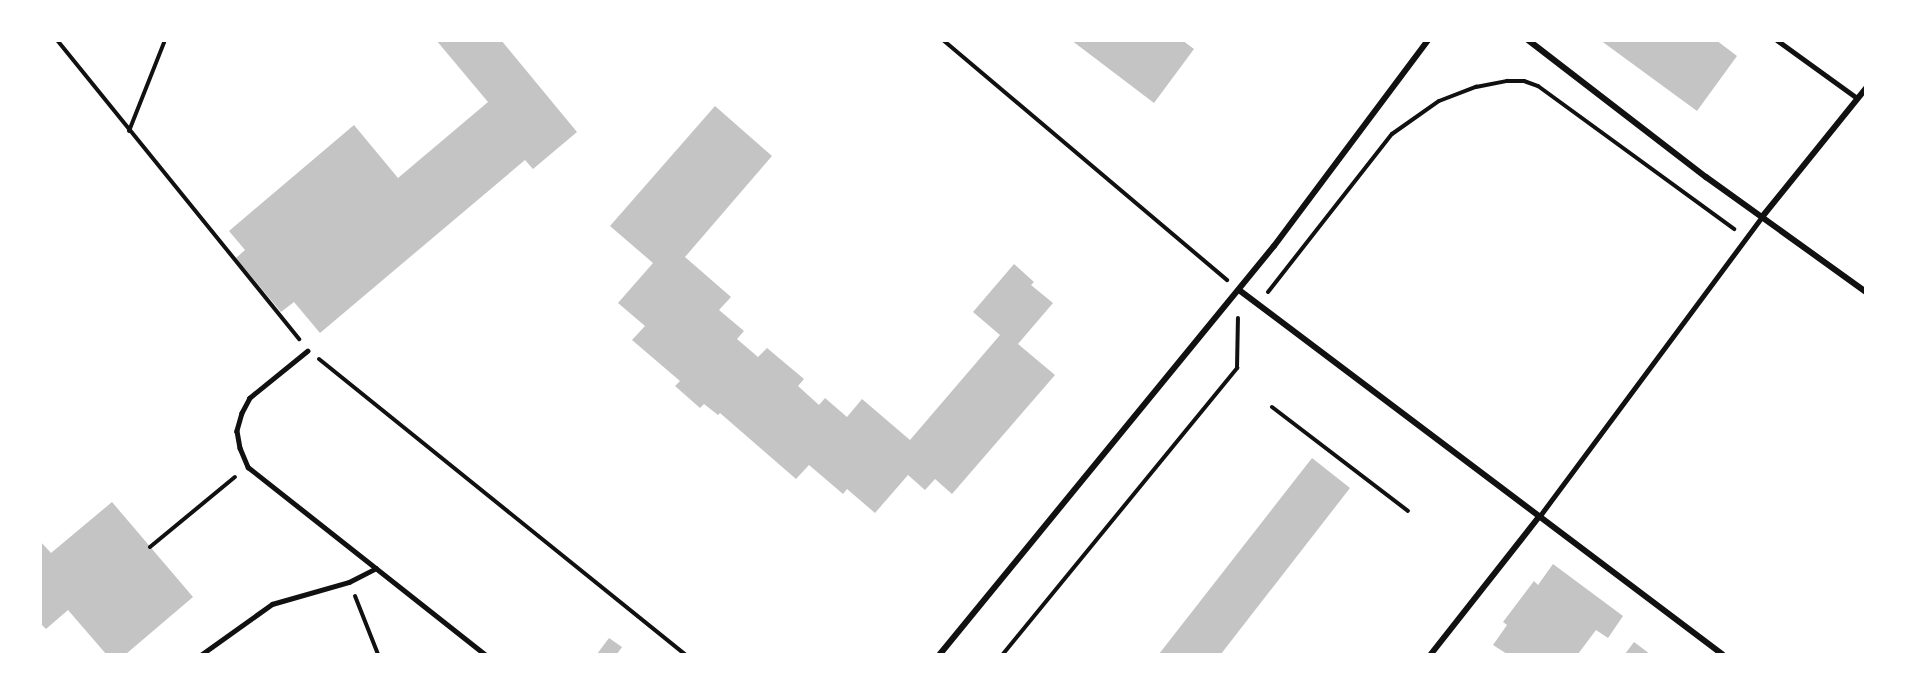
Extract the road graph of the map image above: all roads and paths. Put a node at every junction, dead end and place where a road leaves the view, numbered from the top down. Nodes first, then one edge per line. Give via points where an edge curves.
1 (57, 40) edge
2 (165, 40) edge
3 (943, 40) edge
4 (1428, 40) edge
5 (1528, 40) edge
6 (1777, 40) edge
7 (1866, 88) edge
8 (1857, 98) junction
9 (129, 130) junction
10 (1762, 217) junction
11 (1746, 237) junction
12 (1239, 290) junction
13 (1866, 292) edge
14 (1258, 305) junction
15 (308, 351) junction
16 (1272, 407) dead end
17 (248, 467) junction
18 (1408, 511) dead end
19 (1539, 517) junction
20 (150, 547) dead end
21 (376, 568) junction
22 (349, 582) junction
23 (202, 654) edge
24 (378, 654) edge
25 (485, 654) edge
26 (685, 654) edge
27 (940, 654) edge
28 (1003, 654) edge
29 (1431, 654) edge
30 (1722, 654) edge

1 - 9 path
2 - 9 path
3 - 12 path
4 - 12 street
5 - 10 street
6 - 8 lane
7 - 8 street
8 - 10 street
9 - 15 path
10 - 11 lane
10 - 13 street
11 - 14 path via 1538,86 1508,81 1476,87 1438,101 1392,134
11 - 19 lane
12 - 14 street
12 - 27 street
12 - 28 path via 1237,368
14 - 19 street
15 - 17 lane via 250,398 242,413 237,431
15 - 26 path
16 - 18 path
17 - 20 path
17 - 21 lane
19 - 29 street
19 - 30 street
21 - 22 lane
21 - 25 lane
22 - 23 lane via 272,604
22 - 24 path

